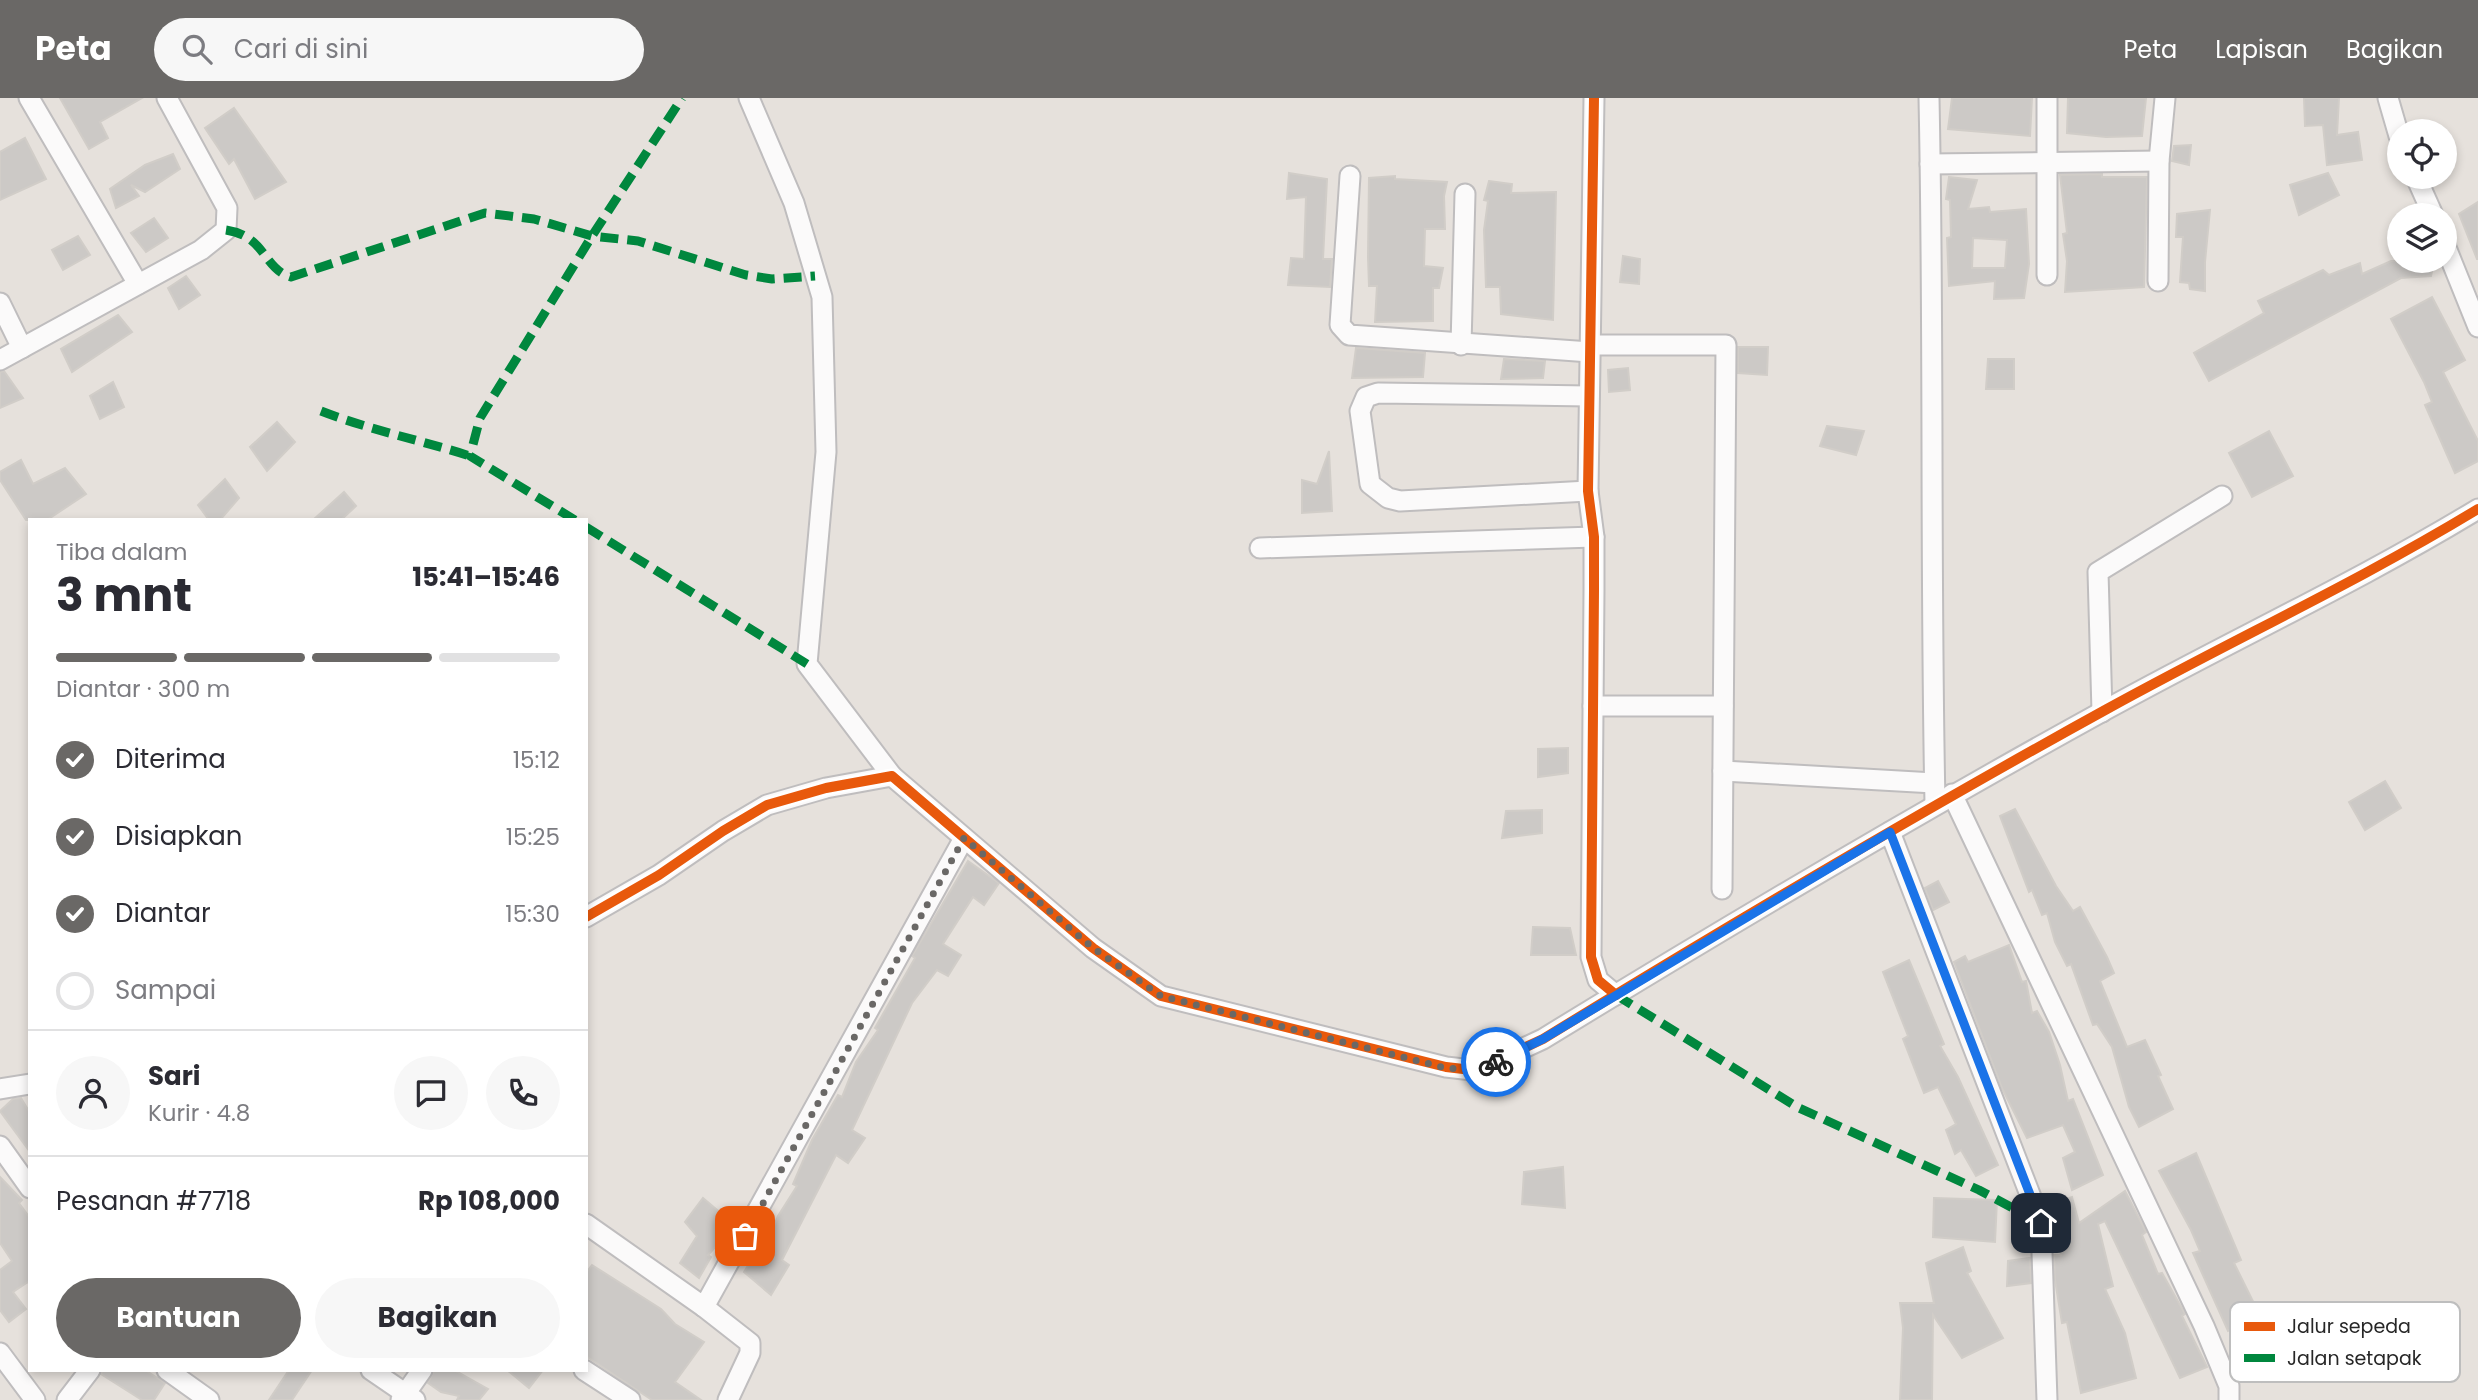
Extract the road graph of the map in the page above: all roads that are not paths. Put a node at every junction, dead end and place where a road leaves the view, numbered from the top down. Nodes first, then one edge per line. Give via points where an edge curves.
1 (29, 98) edge
2 (167, 98) edge
3 (749, 98) edge
4 (1594, 98) edge
5 (1928, 98) edge
6 (2047, 98) edge
7 (2165, 98) edge
8 (2388, 98) edge
9 (2394, 119) edge
10 (2160, 161) junction
11 (2048, 163) junction
12 (1930, 164) junction
13 (1350, 176) dead end
14 (1465, 194) dead end
15 (2456, 273) edge
16 (2048, 275) dead end
17 (2158, 281) dead end
18 (138, 284) junction
19 (0, 303) edge
20 (2478, 327) edge
21 (1461, 345) junction
22 (22, 348) junction
23 (1590, 349) junction
24 (0, 360) edge
25 (1589, 396) junction
26 (1588, 491) junction
27 (2222, 496) dead end
28 (2478, 509) edge
29 (1594, 537) junction
30 (1260, 548) dead end
31 (1593, 706) junction
32 (1723, 706) junction
33 (2102, 712) junction
34 (1723, 771) junction
35 (892, 776) junction
36 (1934, 783) junction
37 (1943, 799) junction
38 (1890, 832) junction
39 (964, 838) junction
40 (1722, 889) dead end
41 (588, 916) edge
42 (1616, 995) junction
43 (28, 1084) edge
44 (0, 1089) edge
45 (0, 1146) edge
46 (28, 1185) edge
47 (588, 1225) edge
48 (704, 1307) junction
49 (0, 1353) edge
50 (88, 1372) edge
51 (170, 1372) edge
52 (374, 1372) edge
53 (421, 1372) edge
54 (587, 1372) edge
55 (407, 1398) edge
56 (34, 1400) edge
57 (67, 1400) edge
58 (209, 1400) edge
59 (630, 1400) edge
60 (728, 1400) edge
61 (2048, 1400) edge
62 (2229, 1400) edge

1 - 18 street
2 - 18 street via 227,208 228,218 220,237
3 - 35 street via 794,203 821,297 826,452 807,664
4 - 23 street
5 - 12 street
6 - 11 street
7 - 10 street
8 - 9 street
10 - 11 street
10 - 17 street
11 - 12 street
11 - 16 street
12 - 36 street
13 - 21 street via 1340,325 1357,338
14 - 21 street
15 - 20 street
18 - 22 street
19 - 22 street
21 - 23 street
22 - 24 street
23 - 25 street
23 - 32 street via 1726,345
25 - 26 street
25 - 26 street via 1378,393 1366,397 1360,411 1370,484 1388,498
26 - 29 street
27 - 33 street via 2098,572
28 - 33 street via 2323,597 2217,648
29 - 30 street
29 - 31 street
31 - 32 street
31 - 42 street via 1591,957 1598,980
32 - 34 street
33 - 37 street
34 - 36 street
34 - 40 street
35 - 39 street
35 - 41 street via 767,805
36 - 37 street
37 - 38 street
37 - 62 street via 2204,1326 2229,1386
38 - 42 street
38 - 61 street via 2041,1223
39 - 42 street via 1093,948 1161,996 1426,1063 1483,1068
39 - 48 street
43 - 44 street
45 - 46 street
47 - 48 street
48 - 60 street via 750,1343 750,1353
49 - 56 street
50 - 57 street
51 - 58 street
52 - 55 street
53 - 55 street
54 - 59 street

